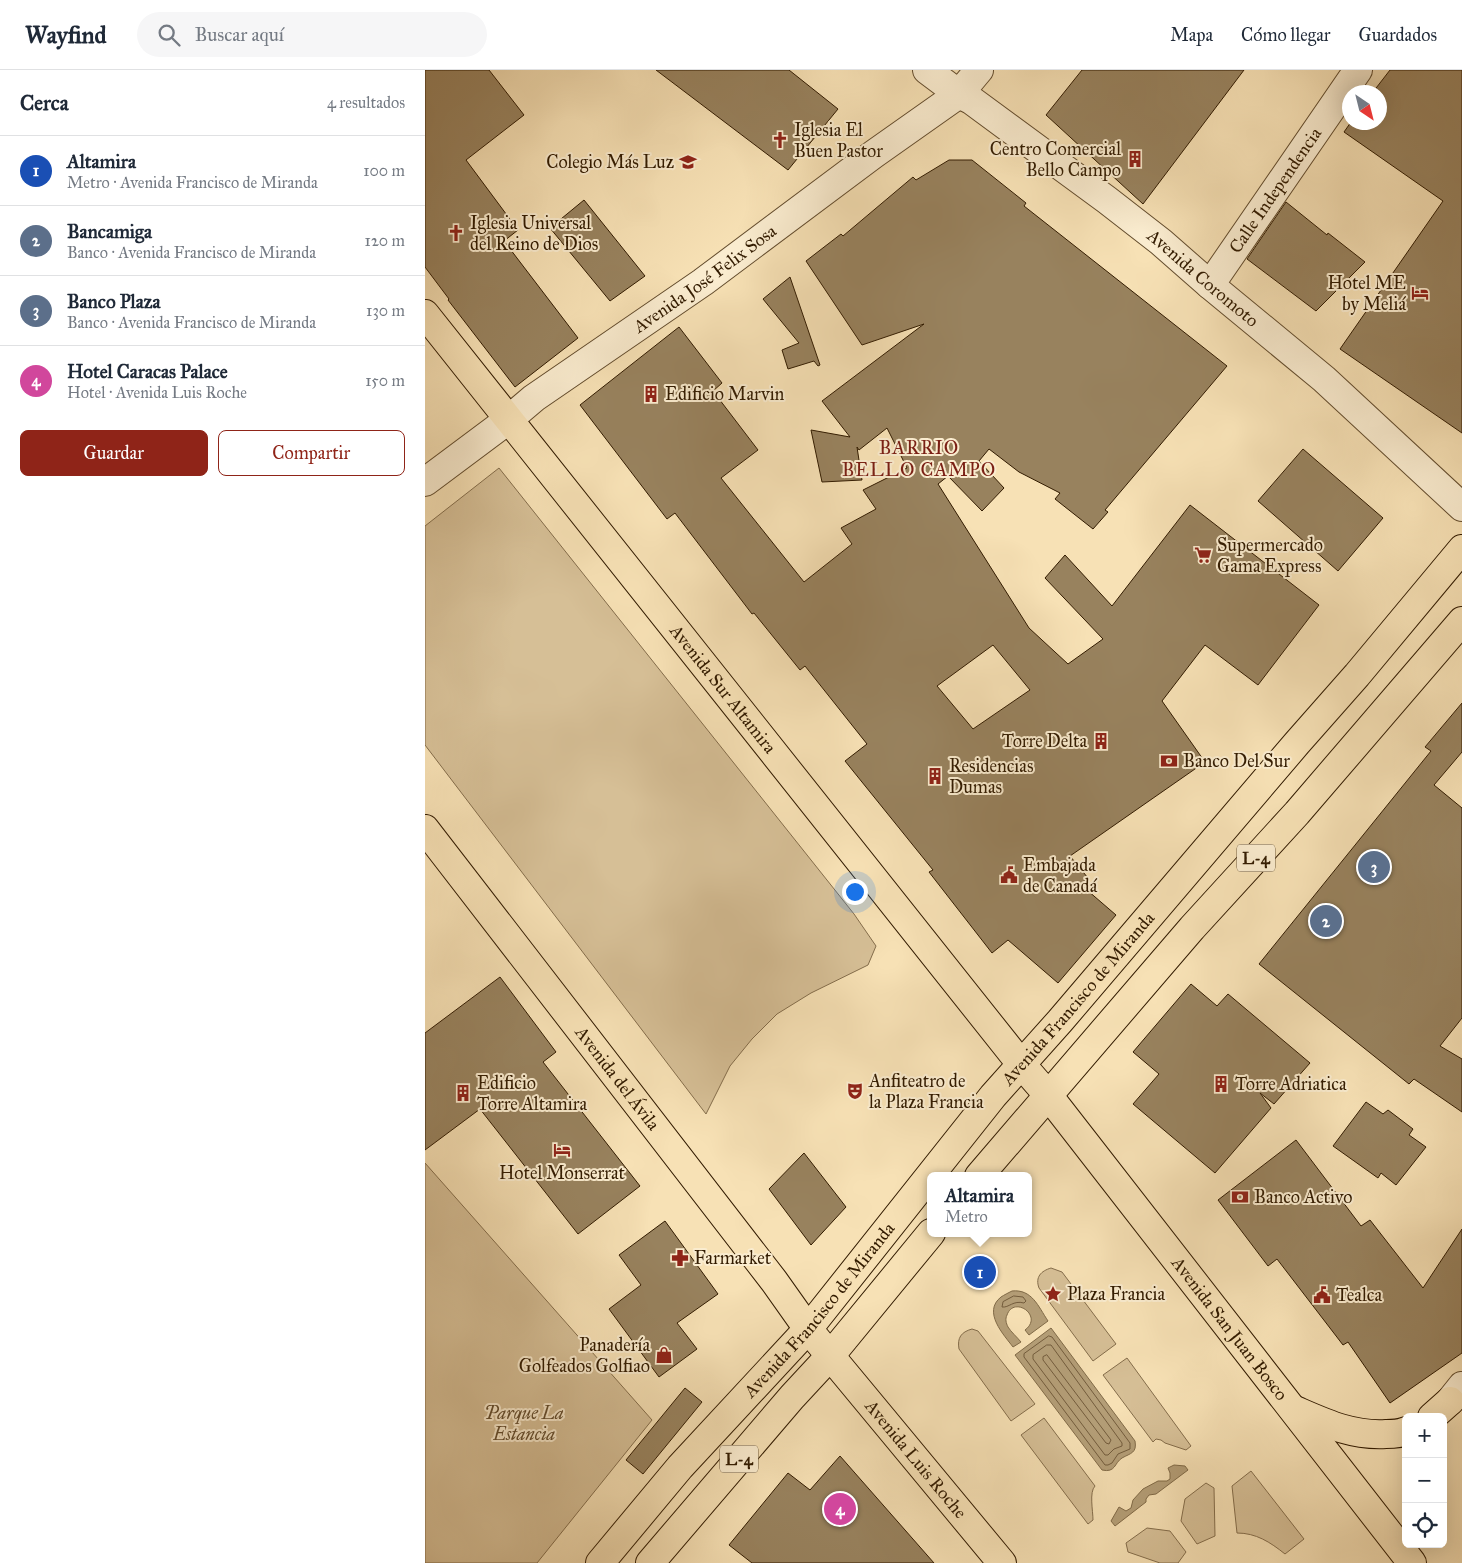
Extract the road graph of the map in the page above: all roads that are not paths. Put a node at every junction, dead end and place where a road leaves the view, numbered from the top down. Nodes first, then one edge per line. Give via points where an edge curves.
1 (927, 70) edge
2 (979, 70) edge
3 (1358, 70) edge
4 (959, 94) junction
5 (1210, 285) junction
6 (425, 314) edge
7 (508, 420) junction
8 (425, 482) edge
9 (1462, 507) edge
10 (1462, 549) edge
11 (1462, 621) edge
12 (425, 829) edge
13 (1021, 1064) junction
14 (1048, 1095) junction
15 (932, 1172) edge
16 (982, 1172) edge
17 (927, 1179) edge
18 (928, 1237) edge
19 (807, 1329) junction
20 (830, 1356) junction
21 (1293, 1409) junction
22 (1402, 1432) edge
23 (1419, 1548) edge
24 (600, 1563) edge
25 (650, 1563) edge
26 (1002, 1563) edge
27 (1412, 1563) edge
28 (1420, 1563) edge

1 - 4 street, Avenida Coromoto
2 - 4 street, Avenida José Felix Sosa
3 - 5 street, Calle Independencia
4 - 5 street, Avenida Coromoto via 1141,226
4 - 7 street, Avenida José Felix Sosa via 703,282 533,398
5 - 9 street, Avenida Coromoto via 1324,380
6 - 7 main road, Avenida Sur Altamira
7 - 8 street, Avenida José Felix Sosa
7 - 13 main road, Avenida Sur Altamira
10 - 13 main road, Avenida Francisco de Miranda / L-4
11 - 14 main road, L-4
12 - 19 main road, Avenida del Ávila via 774,1281
13 - 14 main road, Avenida Sur Altamira
13 - 15 main road, Avenida Francisco de Miranda / L-4
14 - 16 main road, L-4
14 - 21 main road, Avenida San Juan Bosco
17 - 19 main road, Avenida Francisco de Miranda / L-4
18 - 20 main road, Avenida Francisco de Miranda / L-4
19 - 20 main road, Avenida del Ávila
19 - 24 main road, Avenida Francisco de Miranda / L-4 via 680,1467
20 - 25 main road, Avenida Francisco de Miranda / L-4
20 - 26 main road, Avenida Luis Roche
21 - 22 main road via 1340,1429 1361,1434
21 - 27 main road, Avenida San Juan Bosco
23 - 28 main road

